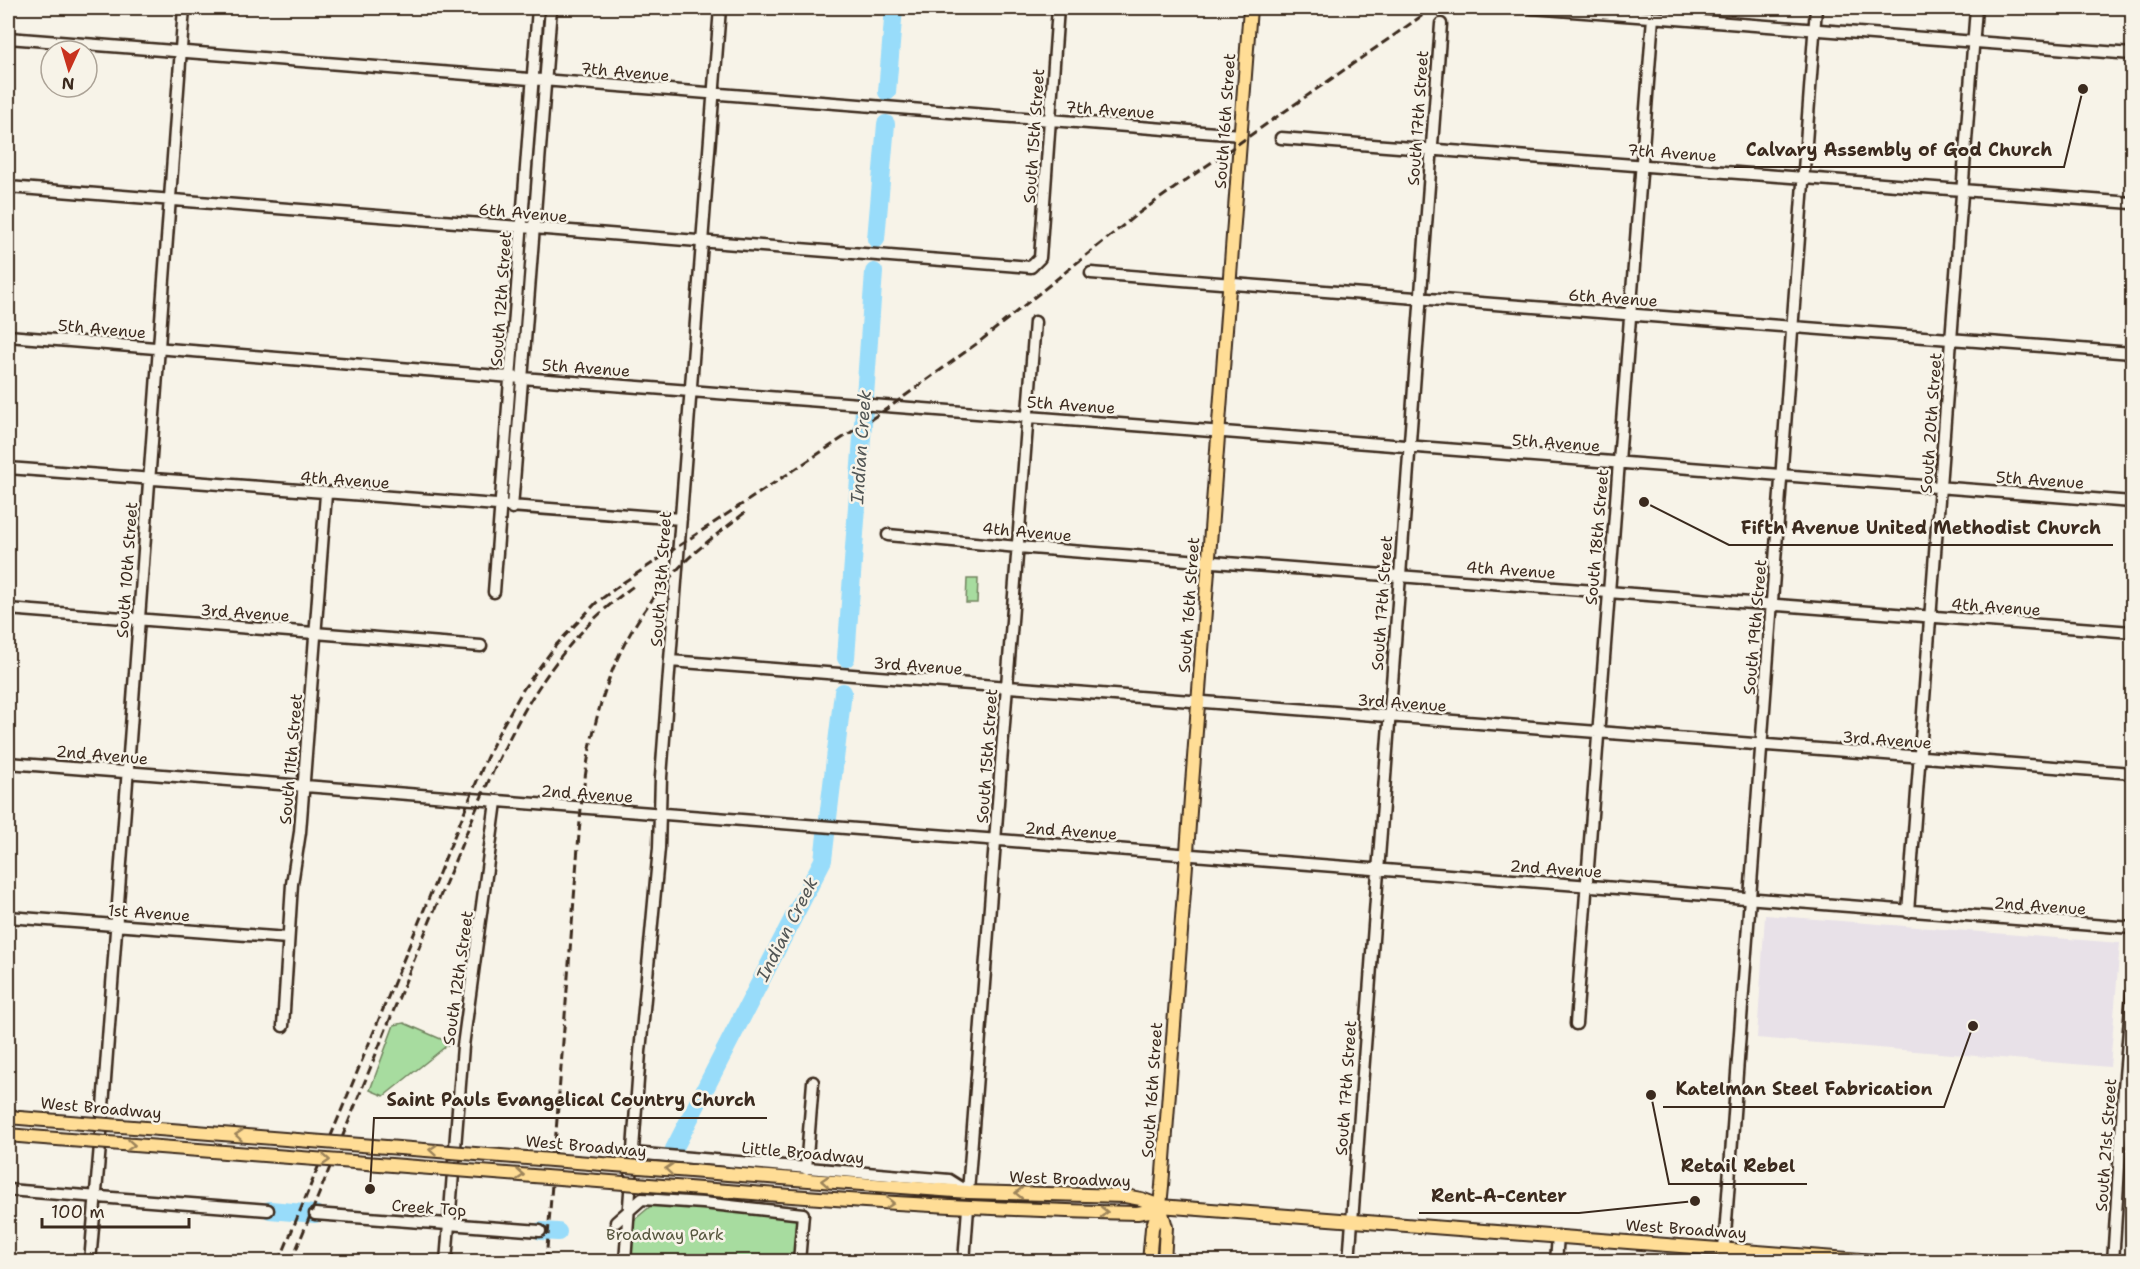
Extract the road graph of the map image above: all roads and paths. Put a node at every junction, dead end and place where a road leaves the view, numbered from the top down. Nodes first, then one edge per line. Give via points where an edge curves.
1 (184, 8) edge
2 (538, 8) edge
3 (551, 8) edge
4 (720, 8) edge
5 (1058, 8) edge
6 (1250, 8) edge
7 (1532, 8) edge
8 (1816, 8) edge
9 (1976, 8) edge
10 (1653, 17) junction
11 (1441, 24) dead end
12 (1814, 29) junction
13 (8, 38) edge
14 (1973, 41) junction
15 (181, 52) junction
16 (2133, 54) edge
17 (532, 80) junction
18 (545, 81) junction
19 (714, 94) junction
20 (1050, 121) junction
21 (1240, 135) junction
22 (1281, 138) dead end
23 (1431, 149) junction
24 (1641, 166) junction
25 (1804, 178) junction
26 (8, 187) edge
27 (1962, 190) junction
28 (170, 200) junction
29 (2133, 203) edge
30 (521, 228) junction
31 (534, 229) junction
32 (701, 242) junction
33 (1035, 265) joint
34 (1090, 273) dead end
35 (1229, 284) junction
36 (1420, 298) junction
37 (1629, 314) junction
38 (1035, 322) dead end
39 (1793, 327) junction
40 (8, 336) edge
41 (1952, 339) junction
42 (159, 348) junction
43 (2133, 352) edge
44 (510, 377) junction
45 (522, 378) junction
46 (691, 391) junction
47 (1028, 417) junction
48 (1218, 432) junction
49 (1409, 447) junction
50 (1618, 463) junction
51 (8, 468) edge
52 (1782, 475) junction
53 (149, 479) junction
54 (1941, 488) junction
55 (326, 494) junction
56 (2133, 502) edge
57 (500, 507) junction
58 (512, 508) junction
59 (681, 519) junction
60 (888, 535) dead end
61 (1018, 547) junction
62 (1209, 562) junction
63 (1399, 576) junction
64 (494, 592) dead end
65 (1608, 592) junction
66 (1772, 605) junction
67 (8, 609) edge
68 (1930, 618) junction
69 (139, 619) junction
70 (316, 633) junction
71 (2133, 633) edge
72 (481, 646) dead end
73 (670, 661) junction
74 (1007, 688) junction
75 (1198, 702) junction
76 (1389, 717) junction
77 (1597, 732) junction
78 (1760, 745) junction
79 (1919, 757) junction
80 (8, 763) edge
81 (127, 772) junction
82 (2133, 773) edge
83 (304, 786) junction
84 (496, 802) junction
85 (660, 814) junction
86 (995, 840) junction
87 (1186, 855) junction
88 (1377, 870) junction
89 (1586, 887) junction
90 (1749, 899) junction
91 (1908, 912) junction
92 (8, 917) edge
93 (116, 925) junction
94 (2133, 928) edge
95 (288, 938) junction
96 (2133, 994) edge
97 (1576, 1024) dead end
98 (283, 1026) dead end
99 (813, 1082) dead end
100 (8, 1117) edge
101 (8, 1135) edge
102 (632, 1153) junction
103 (806, 1169) junction
104 (8, 1190) edge
105 (968, 1192) junction
106 (95, 1197) junction
107 (1160, 1206) junction
108 (968, 1208) junction
109 (268, 1210) dead end
110 (628, 1212) junction
111 (315, 1214) dead end
112 (1352, 1220) junction
113 (616, 1222) dead end
114 (449, 1224) junction
115 (540, 1231) dead end
116 (1558, 1236) junction
117 (1724, 1255) edge
118 (90, 1262) edge
119 (446, 1262) edge
120 (625, 1262) edge
121 (799, 1262) edge
122 (964, 1262) edge
123 (1149, 1262) edge
124 (1164, 1262) edge
125 (1349, 1262) edge
126 (1557, 1262) edge
127 (1887, 1262) edge
128 (2113, 1262) edge

1 - 15 street, South 10th Street
2 - 17 street, South 12th Street
3 - 18 street, South 12th Street
4 - 19 street, South 13th Street
5 - 20 street, South 15th Street
6 - 21 main road, South 16th Street
7 - 10 street
8 - 12 street, South 19th Street
9 - 14 street, South 20th Street
10 - 12 street
10 - 24 street, South 18th Street
11 - 23 street, South 17th Street
12 - 14 street
12 - 25 street, South 19th Street
13 - 15 street, 7th Avenue
14 - 16 street
14 - 27 street, South 20th Street
15 - 17 street, 7th Avenue
15 - 28 street, South 10th Street
17 - 18 street, 7th Avenue
17 - 30 street, South 12th Street
18 - 19 street, 7th Avenue
18 - 31 street, South 12th Street
19 - 20 street, 7th Avenue
19 - 32 street, South 13th Street
20 - 21 street, 7th Avenue
20 - 33 street, South 15th Street via 1040,258
21 - 35 main road, South 16th Street
22 - 23 street, 7th Avenue
23 - 24 street, 7th Avenue
23 - 36 street, South 17th Street
24 - 25 street, 7th Avenue
24 - 37 street, South 18th Street
25 - 27 street, 7th Avenue
25 - 39 street, South 19th Street
26 - 28 street, 6th Avenue
27 - 29 street, 7th Avenue
27 - 41 street, South 20th Street
28 - 30 street, 6th Avenue
28 - 42 street, South 10th Street
30 - 31 street, 6th Avenue
30 - 44 street, South 12th Street
31 - 32 street, 6th Avenue
31 - 45 street, South 12th Street
32 - 33 street, 6th Avenue
32 - 46 street, South 13th Street
34 - 35 street, 6th Avenue
35 - 36 street, 6th Avenue
35 - 48 main road, South 16th Street
36 - 37 street, 6th Avenue
36 - 49 street, South 17th Street
37 - 39 street, 6th Avenue
37 - 50 street, South 18th Street
38 - 47 street, South 15th Street
39 - 41 street, 6th Avenue
39 - 52 street, South 19th Street
40 - 42 street, 5th Avenue
41 - 43 street, 6th Avenue
41 - 54 street, South 20th Street
42 - 44 street, 5th Avenue
42 - 53 street, South 10th Street
44 - 45 street, 5th Avenue
44 - 57 street, South 12th Street
45 - 46 street, 5th Avenue
45 - 58 street, South 12th Street
46 - 47 street, 5th Avenue
46 - 59 street, South 13th Street
47 - 48 street, 5th Avenue
47 - 61 street, South 15th Street
48 - 49 street, 5th Avenue
48 - 62 main road, South 16th Street
49 - 50 street, 5th Avenue
49 - 63 street, South 17th Street
50 - 52 street, 5th Avenue
50 - 65 street, South 18th Street
51 - 53 street, 4th Avenue
52 - 54 street, 5th Avenue
52 - 66 street, South 19th Street
53 - 55 street, 4th Avenue
53 - 69 street, South 10th Street
54 - 56 street, 5th Avenue
54 - 68 street, South 20th Street
55 - 57 street, 4th Avenue
55 - 70 street, South 11th Street
57 - 58 street, 4th Avenue
57 - 64 street, South 12th Street
58 - 59 street, 4th Avenue
59 - 73 street, South 13th Street
60 - 61 street, 4th Avenue
61 - 62 street, 4th Avenue
61 - 74 street, South 15th Street
62 - 63 street, 4th Avenue
62 - 75 main road, South 16th Street
63 - 65 street, 4th Avenue
63 - 76 street, South 17th Street
65 - 66 street, 4th Avenue
65 - 77 street, South 18th Street
66 - 68 street, 4th Avenue
66 - 78 street, South 19th Street
67 - 69 street, 3rd Avenue
68 - 71 street, 4th Avenue
68 - 79 street, South 20th Street
69 - 70 street, 3rd Avenue
69 - 81 street, South 10th Street
70 - 72 street, 3rd Avenue
70 - 83 street, South 11th Street
73 - 74 street, 3rd Avenue
73 - 85 street, South 13th Street
74 - 75 street, 3rd Avenue
74 - 86 street, South 15th Street
75 - 76 street, 3rd Avenue
75 - 87 main road, South 16th Street
76 - 77 street, 3rd Avenue
76 - 88 street, South 17th Street
77 - 78 street, 3rd Avenue
77 - 89 street, South 18th Street
78 - 79 street, 3rd Avenue
78 - 90 street, South 19th Street
79 - 82 street, 3rd Avenue
79 - 91 street, South 20th Street
80 - 81 street, 2nd Avenue
81 - 83 street, 2nd Avenue
81 - 93 street, South 10th Street
83 - 84 street, 2nd Avenue
83 - 95 street, South 11th Street
84 - 85 street, 2nd Avenue
84 - 114 street, South 12th Street via 463,1046
85 - 86 street, 2nd Avenue
85 - 102 street, South 13th Street
86 - 87 street, 2nd Avenue
86 - 105 street, South 15th Street
87 - 88 street, 2nd Avenue
87 - 107 main road, South 16th Street
88 - 89 street, 2nd Avenue
88 - 112 street, South 17th Street
89 - 90 street, 2nd Avenue
89 - 97 street, South 18th Street
90 - 91 street, 2nd Avenue
90 - 117 street, South 19th Street
91 - 94 street, 2nd Avenue
92 - 93 street, 1st Avenue
93 - 95 street, 1st Avenue
93 - 106 street, South 10th Street
95 - 98 street, South 11th Street
96 - 128 street, South 21st Street
99 - 103 street
105 -> 100 main road, West Broadway, bridge
101 -> 108 main road, West Broadway, bridge
102 - 103 street, Little Broadway
102 - 110 street, South 13th Street
103 - 105 street, Little Broadway via 950,1180
104 - 106 street
107 -> 105 main road, West Broadway via 1125,1196
106 - 109 street
106 - 118 street, South 10th Street
108 -> 107 main road, West Broadway via 1137,1213
107 - 112 main road, West Broadway
107 - 123 main road via 1153,1223
107 - 124 main road via 1166,1227
108 - 122 street
110 - 113 street
110 - 120 street, South 13th Street
110 - 121 street via 642,1199 803,1214
111 - 114 street, Creek Top
112 - 116 main road, West Broadway
112 - 125 street, South 17th Street
114 - 115 street, Creek Top
114 - 119 street, South 12th Street
116 - 117 main road, West Broadway
116 - 126 street
117 - 127 main road, West Broadway

